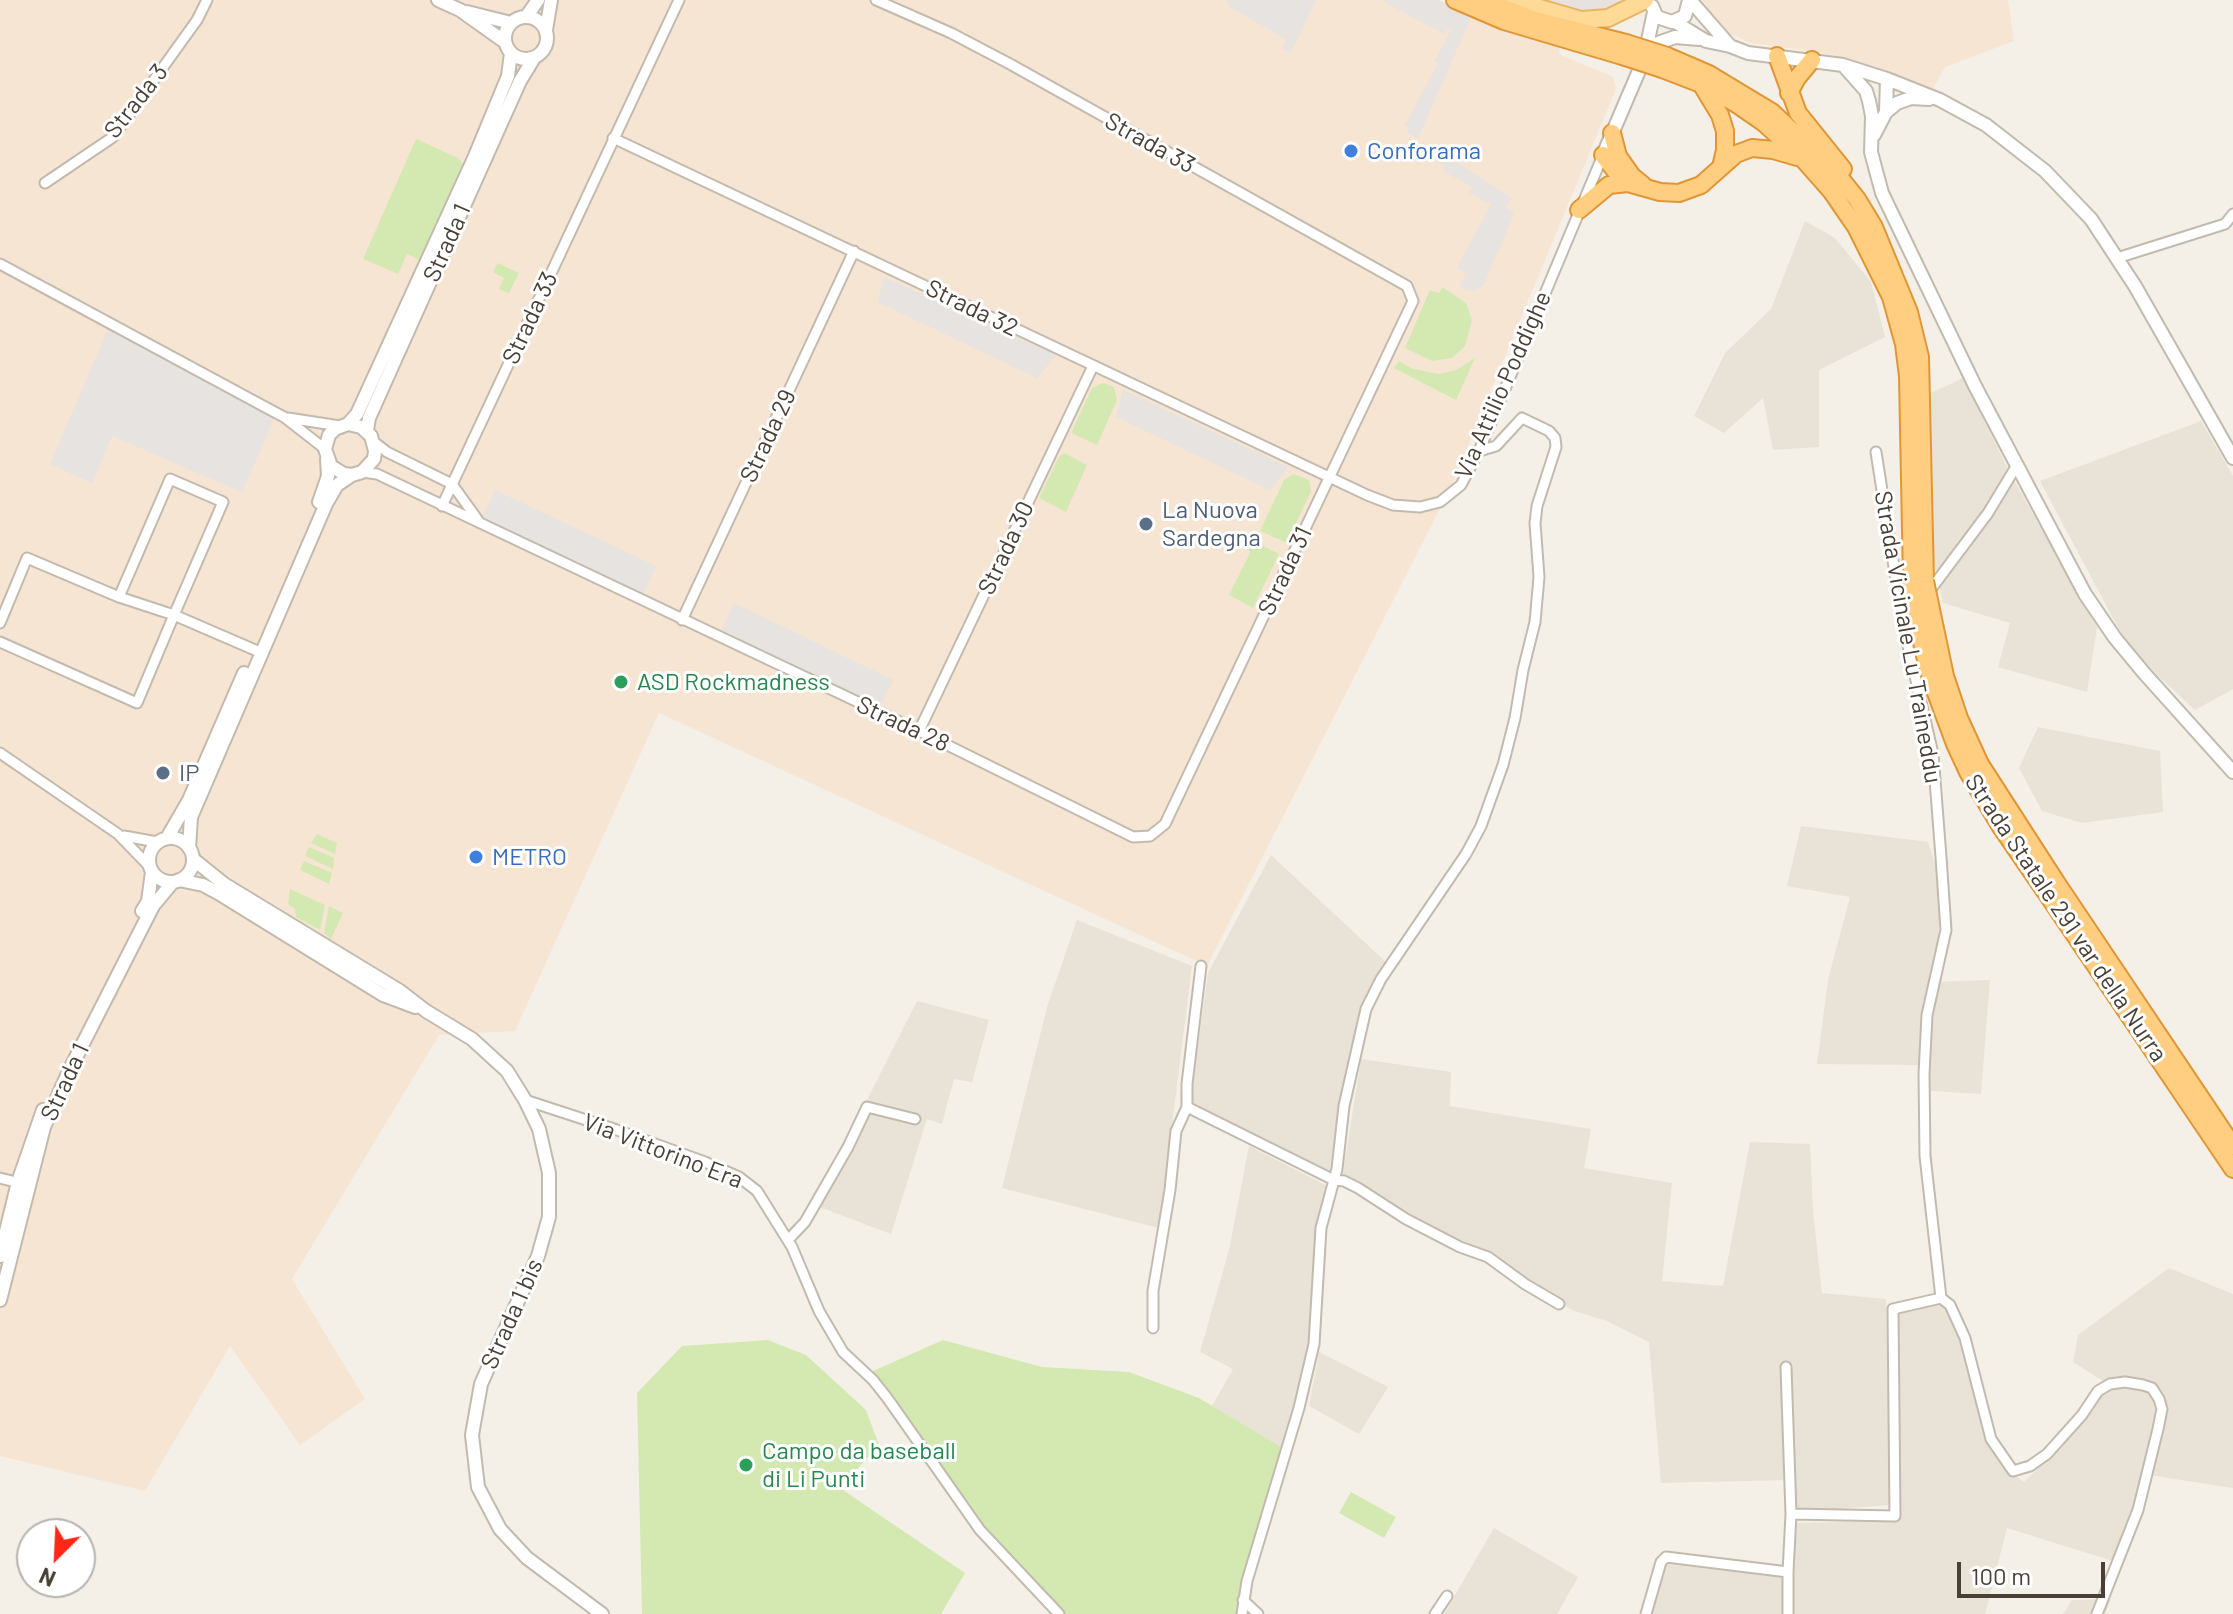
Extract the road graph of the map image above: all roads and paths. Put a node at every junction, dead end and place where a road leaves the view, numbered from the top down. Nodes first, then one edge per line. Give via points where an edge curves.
1 (207, 0) edge
2 (438, 0) edge
3 (538, 0) edge
4 (551, 0) edge
5 (679, 0) edge
6 (876, 0) edge
7 (1455, 0) edge
8 (1483, 0) edge
9 (1512, 0) edge
10 (1690, 0) edge
11 (1650, 4) edge
12 (460, 10) junction
13 (526, 17) junction
14 (1674, 22) junction
15 (511, 23) junction
16 (546, 30) junction
17 (1706, 41) junction
18 (1730, 46) junction
19 (508, 48) junction
20 (1624, 50) junction
21 (1662, 56) junction
22 (1777, 56) junction
23 (534, 58) junction
24 (1644, 59) junction
25 (1812, 60) junction
26 (1843, 65) junction
27 (1887, 79) junction
28 (1701, 84) junction
29 (1789, 93) junction
30 (1940, 100) junction
31 (1886, 112) junction
32 (1872, 116) junction
33 (1612, 133) junction
34 (1873, 137) junction
35 (613, 138) junction
36 (1603, 155) junction
37 (1802, 158) junction
38 (1721, 167) junction
39 (45, 183) dead end
40 (1628, 183) junction
41 (1648, 188) junction
42 (1857, 199) junction
43 (1579, 210) junction
44 (2233, 214) edge
45 (854, 251) junction
46 (2117, 258) junction
47 (0, 264) edge
48 (1413, 301) joint
49 (1093, 366) junction
50 (284, 417) junction
51 (345, 425) junction
52 (367, 430) junction
53 (374, 442) junction
54 (1479, 451) junction
55 (1876, 452) dead end
56 (326, 454) junction
57 (2233, 458) edge
58 (2017, 465) junction
59 (357, 473) junction
60 (1330, 477) junction
61 (452, 484) junction
62 (442, 506) junction
63 (483, 526) junction
64 (1919, 581) junction
65 (119, 597) junction
66 (174, 615) junction
67 (682, 620) junction
68 (0, 623) edge
69 (1903, 624) junction
70 (0, 642) edge
71 (258, 651) junction
72 (919, 731) junction
73 (0, 753) edge
74 (2233, 772) edge
75 (118, 834) junction
76 (1150, 836) joint
77 (162, 840) junction
78 (191, 854) junction
79 (151, 870) junction
80 (176, 881) junction
81 (2050, 887) junction
82 (1201, 966) dead end
83 (426, 1011) junction
84 (525, 1100) junction
85 (1187, 1107) junction
86 (915, 1119) dead end
87 (2233, 1146) edge
88 (2233, 1169) edge
89 (0, 1178) edge
90 (1334, 1180) junction
91 (23, 1184) junction
92 (788, 1240) junction
93 (0, 1256) edge
94 (1941, 1298) junction
95 (0, 1300) edge
96 (1559, 1304) dead end
97 (1153, 1328) dead end
98 (1786, 1367) dead end
99 (1791, 1514) junction
100 (1788, 1572) junction
101 (1447, 1596) dead end
102 (1243, 1600) junction
103 (602, 1614) edge
104 (1059, 1614) edge
105 (1242, 1614) edge
106 (1258, 1614) edge
107 (1435, 1614) edge
108 (1646, 1614) edge
109 (1788, 1614) edge
110 (2097, 1614) edge

1 - 39 street, Strada 3 via 113,137
2 - 12 street
3 - 13 street
4 - 16 street
5 - 35 street, Strada 33
6 - 48 street, Strada 33 via 1010,64 1407,286
7 - 20 highway, Strada Statale 291 var della Nurra via 1516,26
8 - 20 highway, Strada Statale 291 var della Nurra
9 - 11 main road via 1581,20 1608,18
10 - 14 street via 1685,16
10 - 18 street
11 - 14 street via 1661,20
11 - 24 street
12 - 15 street
12 - 19 street
13 - 15 street
13 - 16 street
14 - 17 street
14 - 21 street
15 - 19 street via 505,32
16 - 23 street via 546,46
17 - 18 street
17 - 21 street via 1687,36
18 - 22 street
19 - 23 street via 522,59
19 - 51 street via 508,76 475,156 357,414
20 - 21 highway, Strada Statale 291 var della Nurra, bridge
21 - 24 street
21 - 28 highway, Strada Statale 291 var della Nurra
21 - 42 highway, Strada Statale 291 var della Nurra via 1709,74 1772,112
22 - 25 street
22 - 29 highway
23 - 52 street, Strada 1
24 - 33 street
25 - 26 street
25 - 29 highway
26 - 27 street
26 - 32 street via 1866,91
27 - 30 street
27 - 31 street
27 - 32 street via 1876,94
28 - 37 highway, Strada Statale 291 var della Nurra via 1764,123
28 - 38 highway via 1725,131
29 - 42 highway via 1798,113 1846,172
30 - 31 street via 1911,98
30 - 46 street via 1986,125 2045,171 2091,219
31 - 34 street
32 - 34 street
33 - 36 street
33 - 41 highway via 1618,156
34 - 58 street via 1871,152 1882,193
35 - 45 street, Strada 32
35 - 61 street, Strada 33
36 - 40 highway
36 - 43 street, Via Attilio Poddighe
37 - 38 highway via 1752,148
37 - 64 highway, Strada Statale 291 var della Nurra via 1856,227 1891,297 1901,332
38 - 41 highway via 1701,185 1679,193
40 - 41 highway
40 - 43 highway via 1609,185
42 - 64 highway, Strada Statale 291 var della Nurra via 1904,297 1920,357
43 - 54 street, Via Attilio Poddighe
44 - 46 street via 2225,224
45 - 49 street, Strada 32
45 - 67 street, Strada 29
46 - 57 street
47 - 50 street
48 - 60 street, Strada 31
49 - 60 street, Strada 32
49 - 72 street, Strada 30
50 - 51 street
50 - 56 street
51 - 52 street
51 - 56 street via 329,435
52 - 53 street
53 - 59 street via 374,459
53 - 61 street, Strada 28
54 - 60 street, Via Attilio Poddighe via 1461,485 1440,502 1420,507 1393,505
54 - 90 street via 1496,446 1522,418 1555,438 1535,523 1535,622 1503,765 1481,826 1366,1009 1347,1085
55 - 69 street, Strada Vicinale Lu Traineddu
56 - 59 street via 337,471
56 - 71 street via 325,488
58 - 69 street via 1981,523
58 - 74 street via 2085,594 2115,638
59 - 62 street, Strada 28 via 377,474
59 - 71 street via 337,485 326,504
60 - 76 street, Strada 31 via 1165,824
61 - 62 street, Strada 33
61 - 63 street, Strada 28
62 - 63 street, Strada 28
63 - 67 street, Strada 28
64 - 81 highway, Strada Statale 291 var della Nurra, bridge via 1959,718
65 - 66 street
65 - 66 street via 170,479 223,502
65 - 68 street via 27,558
66 - 70 street via 137,703
66 - 71 street
67 - 72 street, Strada 28
69 - 94 street, Strada Vicinale Lu Traineddu via 1933,754 1946,930 1927,1015 1924,1074 1925,1156
71 - 77 street via 189,800
71 - 78 street via 191,817
72 - 76 street, Strada 28 via 1133,837
73 - 75 street
75 - 77 street
75 - 79 street
77 - 78 street via 180,840
77 - 79 street via 150,853
78 - 80 street via 190,870
78 - 83 street, Strada 1 bis via 224,884
79 - 80 street via 164,881
79 - 91 street, Strada 1 via 148,901 36,1124
80 - 83 street, Strada 1 bis via 203,885 383,995
80 - 91 street, Strada 1 via 153,906 70,1069
81 - 87 highway, Strada Statale 291 var della Nurra
81 - 88 highway, Strada Statale 291 var della Nurra
82 - 85 street
83 - 84 street, Strada 1 bis via 484,1049 507,1071
84 - 92 street, Via Vittorino Era via 739,1177 757,1191
84 - 103 street, Strada 1 bis via 539,1129 549,1173 549,1217 538,1256 481,1384 472,1435 478,1487 500,1529 527,1558
85 - 90 street
85 - 97 street via 1176,1131 1153,1291
86 - 92 street via 867,1107 805,1222
89 - 91 street
90 - 96 street via 1473,1254 1488,1257
90 - 102 street via 1321,1228 1316,1325 1305,1385
91 - 93 street, Strada 1
91 - 95 street, Strada 1
92 - 104 street, Via Vittorino Era via 843,1352 888,1399 980,1530
94 - 99 street via 1893,1309 1895,1516
94 - 110 street via 1950,1305 1965,1338 1991,1439 2013,1471 2047,1454 2098,1391 2110,1384 2143,1385 2159,1399 2162,1409 2138,1510
98 - 99 street
99 - 100 street
100 - 108 street via 1666,1557
100 - 109 street
101 - 107 street
102 - 105 street
102 - 106 street

